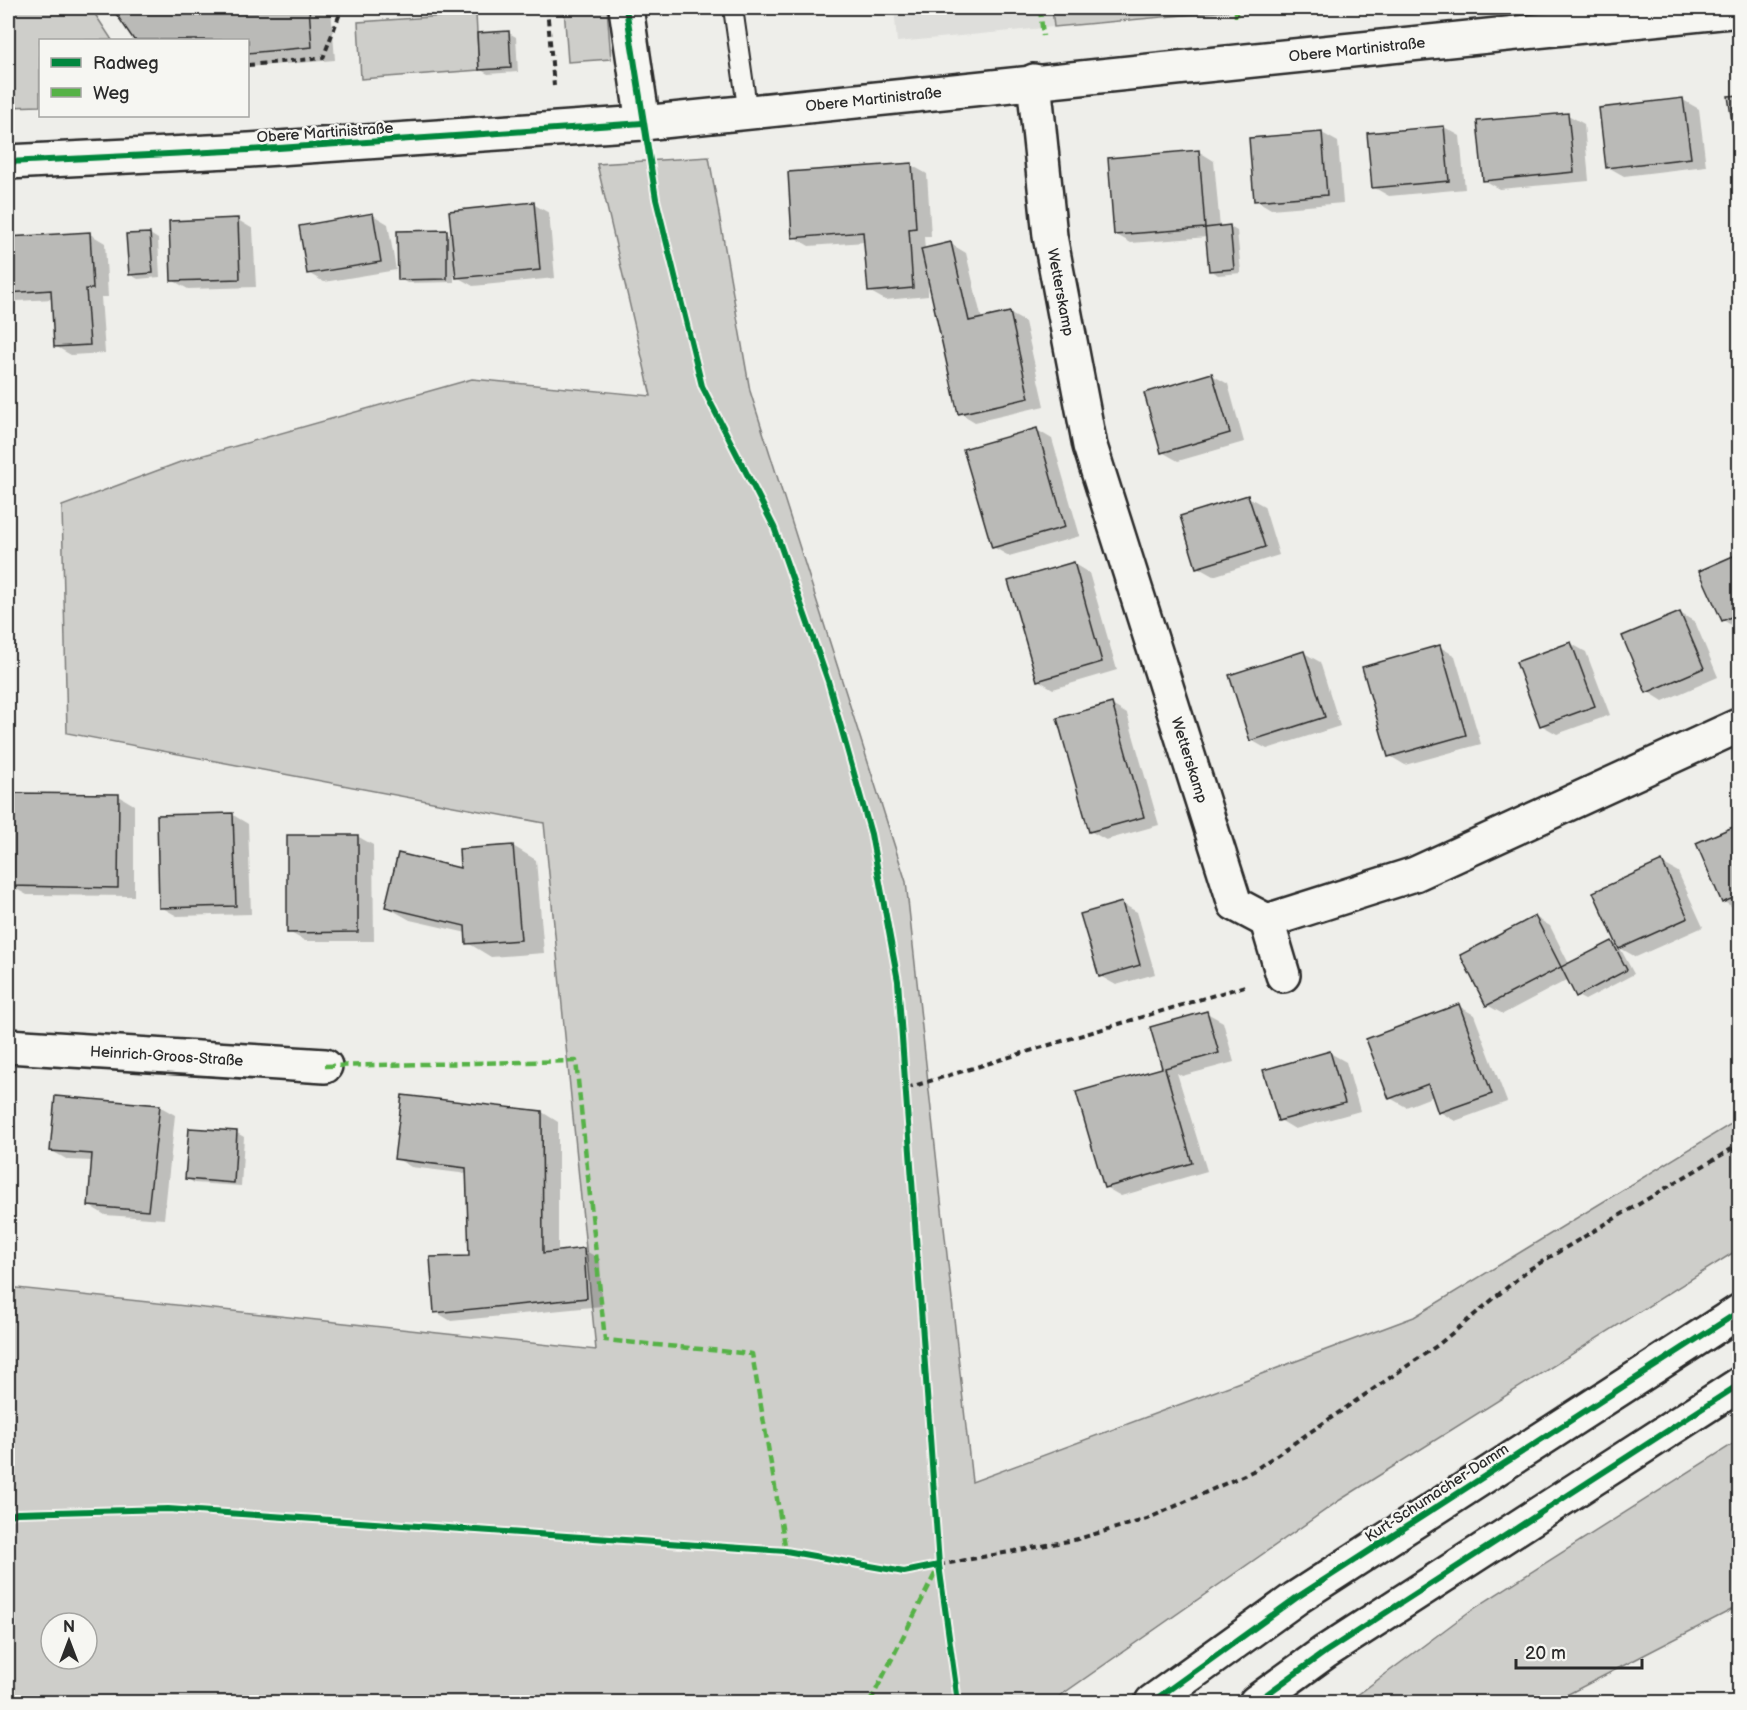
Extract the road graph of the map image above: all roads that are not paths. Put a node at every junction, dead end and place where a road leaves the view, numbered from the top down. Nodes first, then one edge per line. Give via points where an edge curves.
1 (626, 8) edge
2 (733, 8) edge
3 (1740, 10) edge
4 (1034, 81) junction
5 (748, 114) junction
6 (643, 123) junction
7 (8, 162) edge
8 (1740, 725) edge
9 (1267, 921) junction
10 (1283, 975) road end
11 (8, 1046) edge
12 (325, 1066) dead end
13 (1740, 1311) edge
14 (1740, 1384) edge
15 (1152, 1702) edge
16 (1256, 1702) edge

1 - 6 street
2 - 5 lane
3 - 4 street, Obere Martinistraße
4 - 5 street, Obere Martinistraße
4 - 9 street, Wetterskamp via 1050,236 1090,446 1235,904
5 - 6 street, Obere Martinistraße
6 - 7 street, Obere Martinistraße
8 - 9 street via 1415,874
9 - 10 street
11 - 12 street, Heinrich-Groos-Straße
13 - 15 street, Kurt-Schumacher-Damm via 1296,1598
14 - 16 street via 1325,1652

